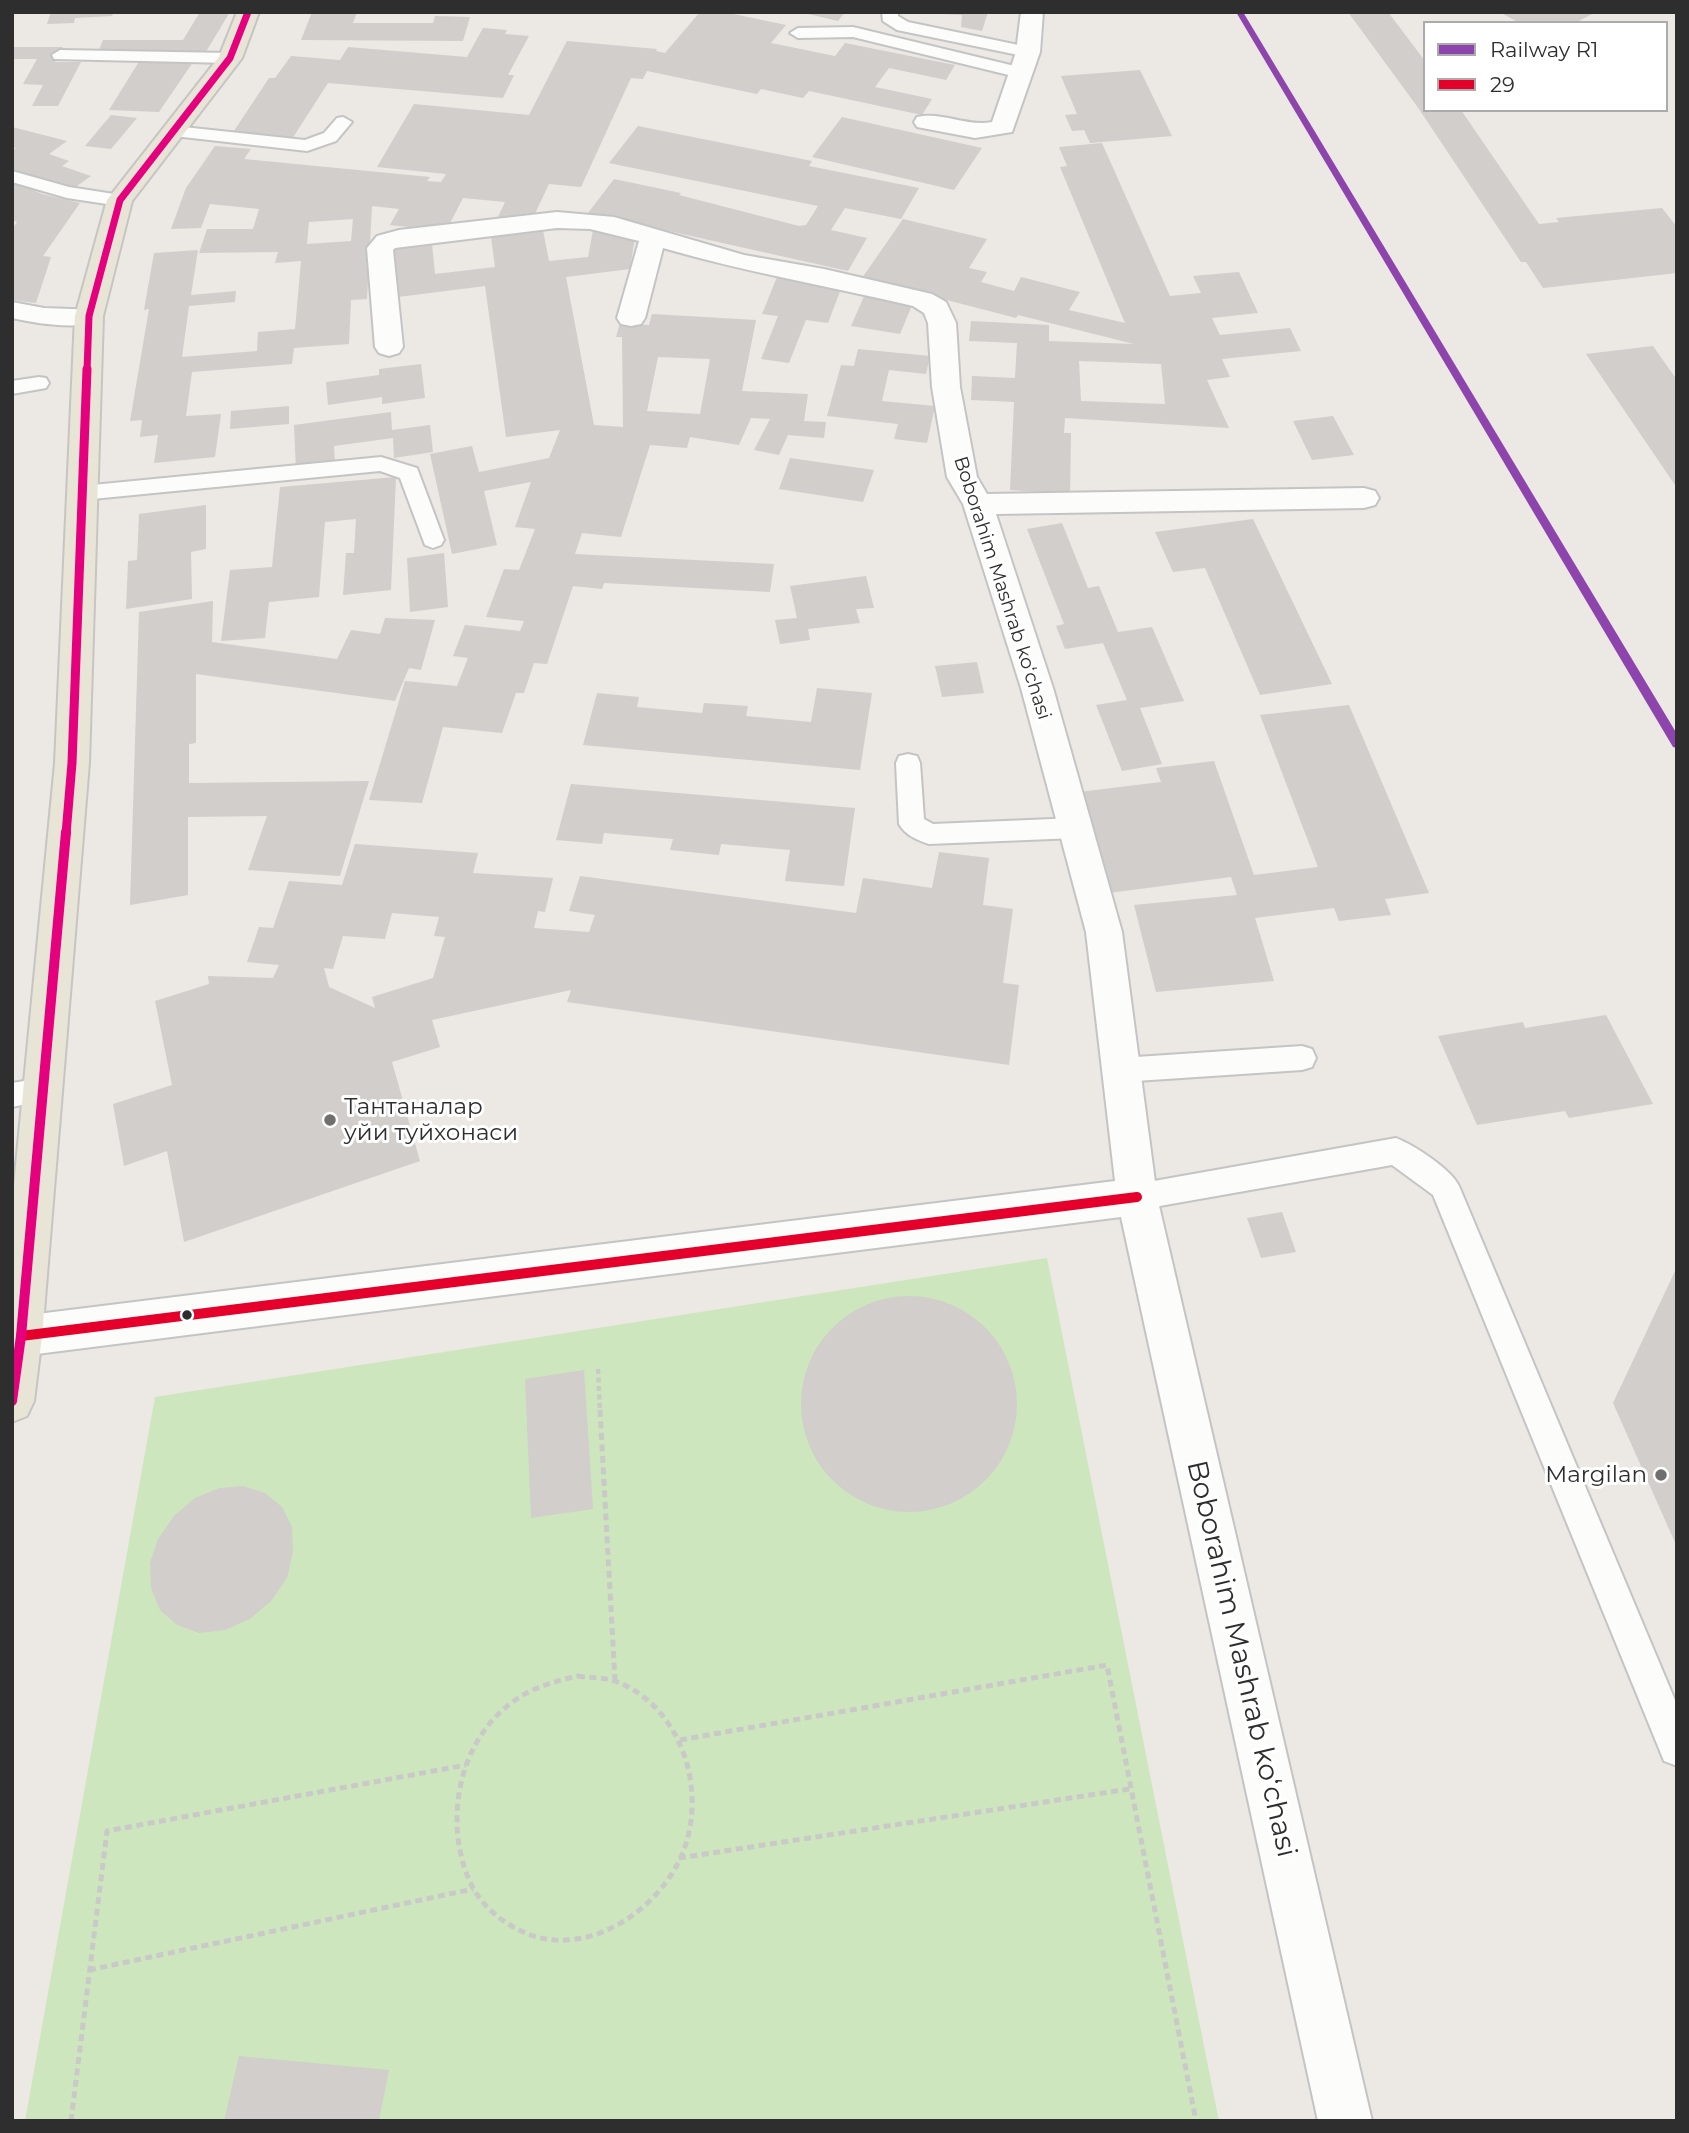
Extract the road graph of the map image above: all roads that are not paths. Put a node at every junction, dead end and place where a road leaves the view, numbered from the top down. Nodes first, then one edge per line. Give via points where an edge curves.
1 (248, 12) edge
2 (890, 12) edge
3 (1032, 12) edge
4 (797, 33) dead end
5 (60, 55) dead end
6 (230, 58) junction
7 (1024, 62) junction
8 (343, 122) dead end
9 (926, 122) dead end
10 (174, 131) junction
11 (12, 176) edge
12 (120, 200) junction
13 (653, 237) junction
14 (12, 310) edge
15 (89, 316) junction
16 (631, 318) dead end
17 (389, 347) dead end
18 (39, 383) dead end
19 (12, 388) edge
20 (82, 493) junction
21 (1364, 498) dead end
22 (978, 504) junction
23 (433, 540) dead end
24 (908, 763) dead end
25 (1076, 828) junction
26 (1303, 1058) dead end
27 (1121, 1070) junction
28 (27, 1093) edge
29 (1137, 1197) junction
30 (20, 1336) junction
31 (12, 1401) edge
32 (1677, 1748) edge
33 (1345, 2121) edge

1 - 6 main road
2 - 7 lane via 889,18 902,26
3 - 7 street
4 - 7 lane via 853,32
5 - 6 lane
6 - 10 main road
7 - 9 street via 1003,127 978,132
8 - 10 lane via 330,137 307,146
10 - 12 main road
11 - 12 lane via 66,192
12 - 15 main road
13 - 16 street
13 - 17 street, Boborahim Mashrab koʻchasi via 614,225 557,220 386,242 380,248
13 - 22 street, Boborahim Mashrab koʻchasi via 740,262 922,300 936,308 942,323 946,387 962,477
14 - 15 street
15 - 20 main road
18 - 19 lane
20 - 23 lane via 381,464 409,473
20 - 28 main road via 72,764
21 - 22 street
22 - 25 street, Boborahim Mashrab koʻchasi
24 - 25 lane via 912,824 929,834
25 - 27 street, Boborahim Mashrab koʻchasi via 1104,932
26 - 27 lane
27 - 29 street, Boborahim Mashrab koʻchasi
28 - 30 main road
29 - 30 street
29 - 32 lane via 1396,1151 1444,1186
29 - 33 street, Boborahim Mashrab koʻchasi
30 - 31 main road

